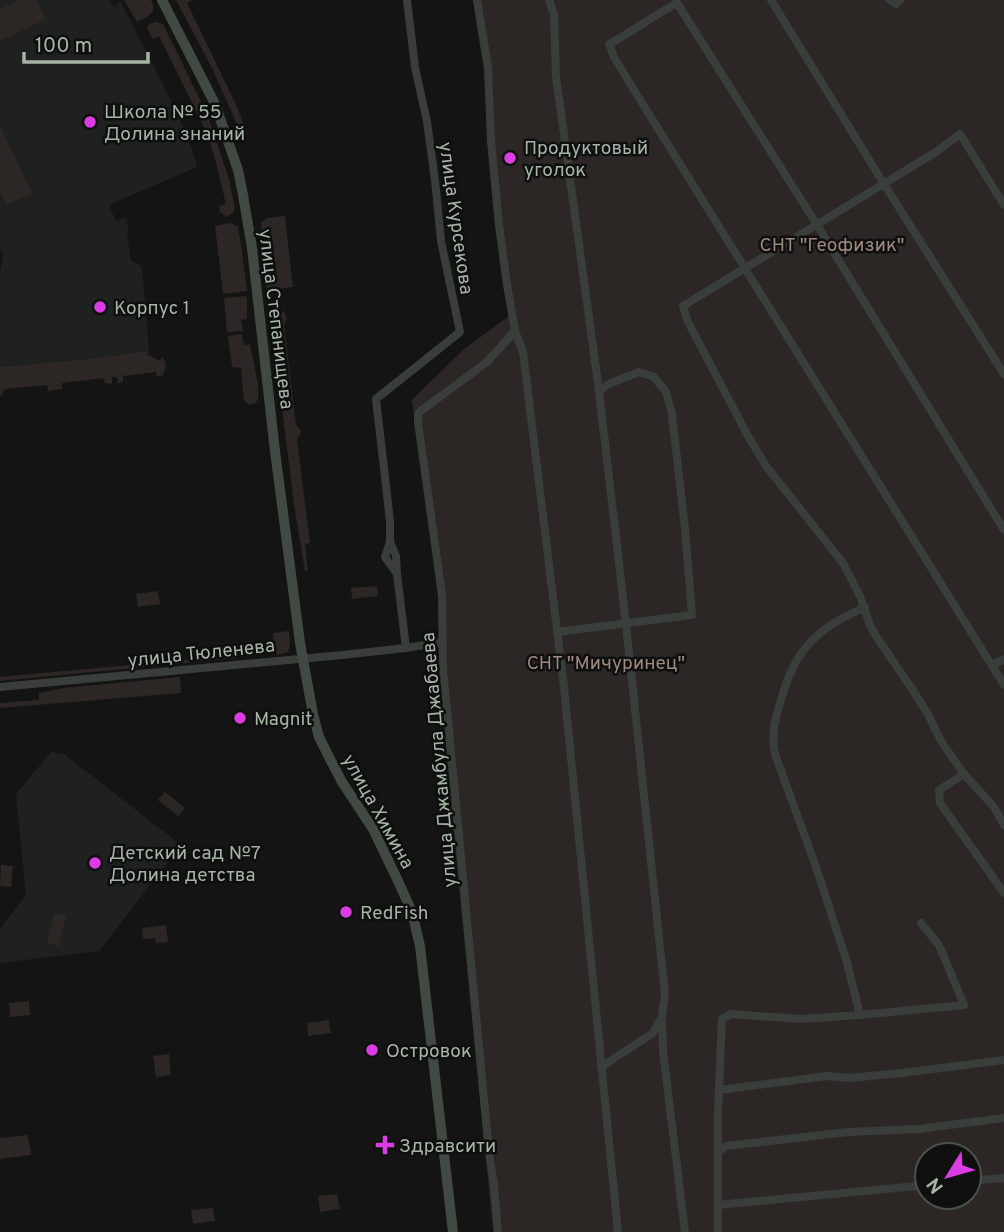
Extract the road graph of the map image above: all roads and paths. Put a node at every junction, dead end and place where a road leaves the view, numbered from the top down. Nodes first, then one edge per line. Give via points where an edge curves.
1 (162, 0) edge
2 (407, 0) edge
3 (477, 0) edge
4 (549, 0) edge
5 (771, 0) edge
6 (890, 0) edge
7 (900, 0) edge
8 (678, 1) edge
9 (884, 184) junction
10 (1004, 205) edge
11 (817, 225) junction
12 (744, 267) junction
13 (515, 331) junction
14 (1004, 374) edge
15 (599, 391) junction
16 (1004, 530) edge
17 (864, 607) junction
18 (626, 624) junction
19 (557, 632) junction
20 (443, 642) junction
21 (406, 648) junction
22 (303, 658) junction
23 (1004, 659) edge
24 (992, 665) junction
25 (1004, 685) edge
26 (0, 687) edge
27 (964, 774) junction
28 (1004, 825) edge
29 (1004, 893) edge
30 (921, 923) dead end
31 (860, 1015) junction
32 (662, 1017) junction
33 (1004, 1059) edge
34 (601, 1068) junction
35 (719, 1090) junction
36 (1004, 1118) edge
37 (718, 1152) junction
38 (1004, 1178) edge
39 (983, 1180) edge
40 (913, 1186) edge
41 (718, 1205) junction
42 (453, 1232) edge
43 (498, 1232) edge
44 (618, 1232) edge
45 (685, 1232) edge
46 (719, 1232) edge

1 - 22 street, улица Степанищева via 215,104 238,170
2 - 21 street, улица Курсекова via 428,122 441,241 460,332 376,399 390,521 385,557 397,574
3 - 13 street via 488,66 499,225
4 - 15 street
5 - 9 street
6 - 7 street via 896,4
8 - 11 street
8 - 12 street via 609,44
9 - 10 street via 960,134
9 - 11 street
9 - 14 street
11 - 12 street
11 - 16 street
12 - 17 street via 683,306 688,322 766,466 843,563
12 - 24 street
13 - 19 street via 523,352
13 - 20 street, улица Джамбула Джабаева via 487,362 418,413 442,595
15 - 18 street
15 - 18 street via 639,372 654,377 666,392 672,414 692,615
17 - 27 street via 878,639
17 - 31 street via 830,625 803,648 788,676 773,728 775,754 846,959
18 - 19 street
18 - 32 street via 665,994
19 - 34 street
20 - 21 street, улица Тюленева
20 - 43 street, улица Джамбула Джабаева
21 - 22 street, улица Тюленева
22 - 26 street, улица Тюленева
22 - 42 street, улица Химина via 319,737 373,829 412,912 420,946
23 - 24 street
24 - 25 street
27 - 28 street
27 - 29 street via 939,790 940,803
30 - 31 street via 939,945 964,1005
31 - 35 street via 800,1019 731,1014 722,1019
32 - 34 street via 653,1032
32 - 45 street
33 - 35 street
34 - 44 street
35 - 37 street
36 - 37 street via 726,1146
37 - 41 street
38 - 39 street
40 - 41 street
41 - 46 street

